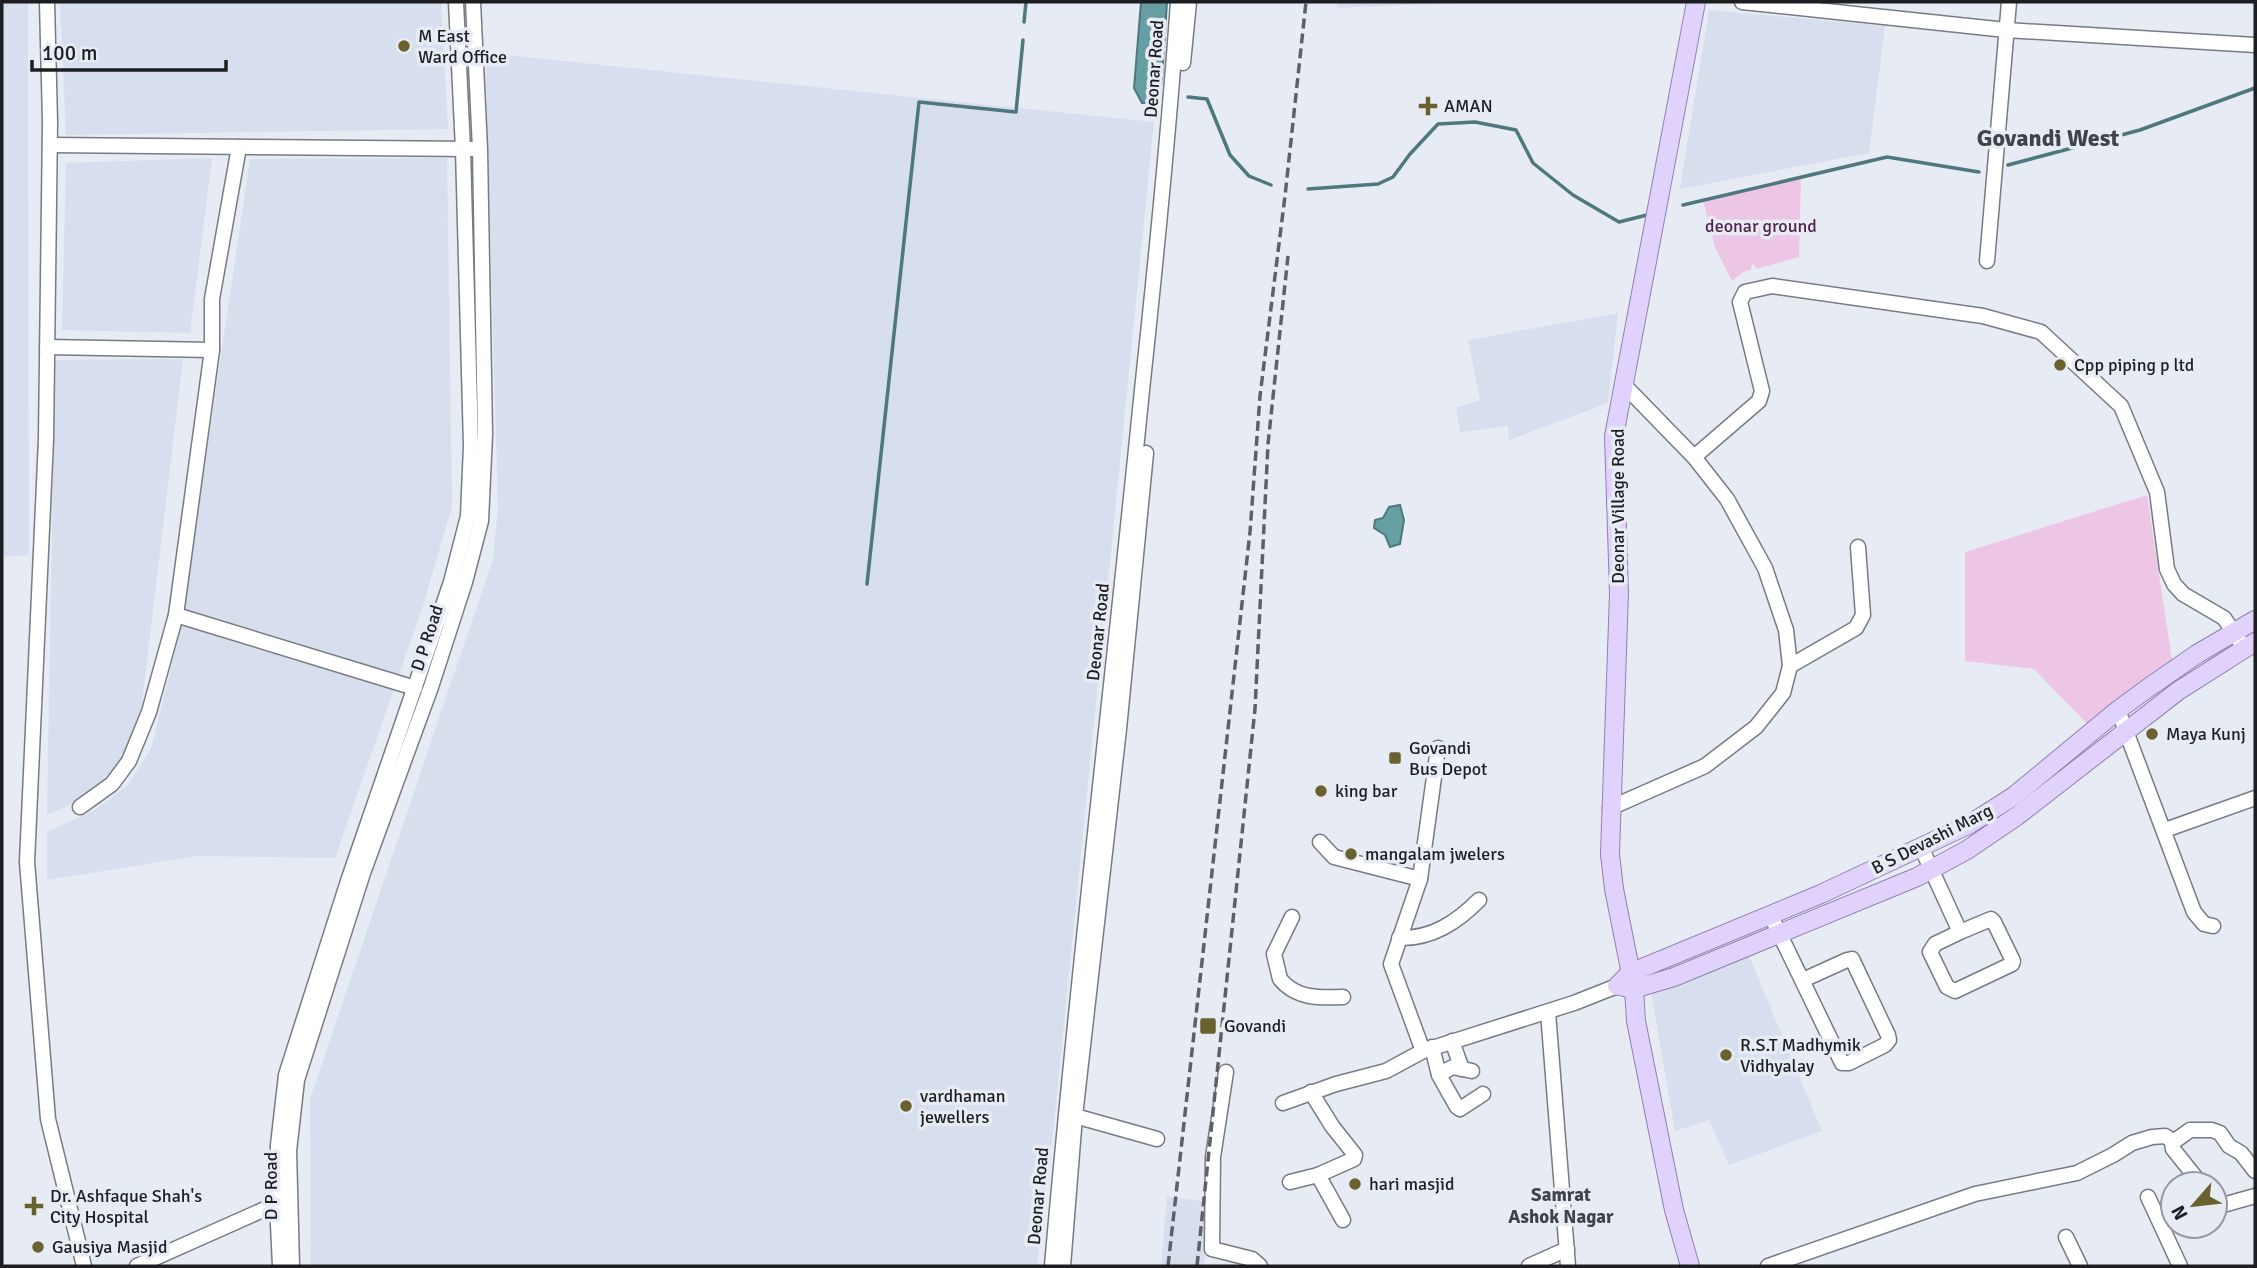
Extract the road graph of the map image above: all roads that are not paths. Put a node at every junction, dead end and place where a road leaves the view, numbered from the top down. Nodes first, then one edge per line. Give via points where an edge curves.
1 (47, 2) edge
2 (456, 2) edge
3 (473, 2) edge
4 (1178, 2) edge
5 (1189, 2) edge
6 (1696, 2) edge
7 (1742, 2) edge
8 (2009, 2) edge
9 (2006, 30) junction
10 (2255, 45) edge
11 (1171, 144) junction
12 (50, 145) junction
13 (239, 146) junction
14 (463, 149) junction
15 (480, 149) junction
16 (1987, 261) dead end
17 (47, 347) junction
18 (212, 350) junction
19 (1624, 385) junction
20 (478, 434) junction
21 (1694, 457) junction
22 (469, 538) junction
23 (1858, 547) dead end
24 (176, 615) junction
25 (2255, 620) edge
26 (2234, 632) junction
27 (2250, 645) edge
28 (1790, 666) junction
29 (415, 688) junction
30 (2118, 710) junction
31 (407, 732) junction
32 (2126, 732) junction
33 (1438, 748) dead end
34 (2255, 798) edge
35 (80, 807) dead end
36 (1610, 808) junction
37 (2165, 830) junction
38 (1320, 842) dead end
39 (1922, 849) junction
40 (1930, 870) junction
41 (1420, 879) junction
42 (1094, 900) junction
43 (1479, 900) dead end
44 (1770, 914) junction
45 (1292, 917) dead end
46 (2213, 926) dead end
47 (1960, 932) junction
48 (1780, 934) junction
49 (1399, 938) junction
50 (1667, 959) junction
51 (1674, 977) junction
52 (1803, 980) junction
53 (1627, 983) junction
54 (1343, 997) dead end
55 (1548, 1012) junction
56 (1452, 1041) junction
57 (1428, 1049) junction
58 (1226, 1072) dead end
59 (1439, 1074) junction
60 (1311, 1092) junction
61 (1483, 1094) dead end
62 (1283, 1103) dead end
63 (1075, 1116) junction
64 (1157, 1139) dead end
65 (2174, 1141) junction
66 (2189, 1170) edge
67 (2255, 1171) edge
68 (1318, 1175) junction
69 (1290, 1182) dead end
70 (2148, 1196) dead end
71 (2255, 1196) edge
72 (283, 1201) junction
73 (2229, 1203) edge
74 (1062, 1210) junction
75 (1343, 1220) dead end
76 (2066, 1237) dead end
77 (1567, 1249) junction
78 (85, 1266) edge
79 (137, 1266) edge
80 (280, 1266) edge
81 (292, 1266) edge
82 (1052, 1266) edge
83 (1063, 1266) edge
84 (1259, 1266) edge
85 (1529, 1266) edge
86 (1569, 1266) edge
87 (1690, 1266) edge
88 (1768, 1266) edge
89 (2080, 1266) edge
90 (2180, 1266) edge

1 - 12 street
2 - 14 street, D P Road
3 - 15 street, D P Road
4 - 11 street, Deonar Road
5 - 11 street, Deonar Road
6 - 19 main road, Deonar Village Road
7 - 9 street
8 - 9 street
9 - 10 street
9 - 16 street
11 - 42 street, Deonar Road
12 - 13 street
12 - 17 street
13 - 14 street
13 - 18 street via 212,299
14 - 15 street
14 - 20 street, D P Road
15 - 20 street, D P Road
17 - 18 street
17 - 78 street via 27,862 48,1119
18 - 24 street
19 - 21 street
19 - 36 main road, Deonar Village Road via 1614,436 1619,593
20 - 22 street, D P Road via 481,521
21 - 26 street via 1759,401 1762,391 1740,302 1745,292 1772,286 1983,316 2041,332 2121,406 2157,492 2167,569 2174,584 2224,618
21 - 28 street via 1727,499 1765,568 1786,630
22 - 29 street, D P Road
22 - 31 street, D P Road via 465,582
23 - 28 street via 1863,615 1856,628
24 - 29 street
24 - 35 street via 149,712 128,761 112,783
25 - 26 main road, B S Devashi Marg
26 - 27 street
26 - 30 main road, B S Devashi Marg
27 - 32 main road, B S Devashi Marg via 2178,691
28 - 36 street via 1783,693 1756,727 1705,766
29 - 31 street, D P Road
30 - 32 street
30 - 39 main road, B S Devashi Marg via 2014,796
31 - 72 street, D P Road via 286,1075 278,1145
32 - 37 street
32 - 40 main road, B S Devashi Marg via 1997,830
33 - 41 street
34 - 37 street
36 - 53 main road, Deonar Village Road via 1610,854
37 - 46 street via 2194,912 2204,924
38 - 41 street via 1334,857
39 - 40 street
39 - 44 main road, B S Devashi Marg
40 - 47 street
40 - 48 main road, B S Devashi Marg
41 - 49 street
42 - 63 street, Deonar Road
42 - 74 street, Deonar Road via 1064,1112
43 - 49 street via 1442,929 1421,937
44 - 48 street
44 - 50 main road, B S Devashi Marg
45 - 54 street via 1274,954 1280,979 1303,995
47 - 47 street via 1935,944 1930,952 1951,991 2012,964 1991,919
48 - 51 main road, B S Devashi Marg
48 - 52 street
49 - 57 street via 1391,964
50 - 51 main road
50 - 53 main road, B S Devashi Marg
51 - 53 main road, B S Devashi Marg
52 - 52 street via 1842,1063 1889,1041 1852,959
53 - 55 street, B S Devashi Marg
53 - 87 main road, Deonar Village Road
55 - 56 street, B S Devashi Marg
55 - 77 street
56 - 57 street, B S Devashi Marg
56 - 59 street via 1467,1070 1449,1068
57 - 59 street
57 - 60 street, B S Devashi Marg via 1386,1071
58 - 84 street via 1213,1157 1212,1249 1252,1259
59 - 61 street via 1460,1109
60 - 62 street, B S Devashi Marg
60 - 68 street via 1356,1155
63 - 64 street
63 - 74 street, Deonar Road
65 - 66 street via 2172,1149
65 - 67 street via 2190,1129 2212,1130
65 - 88 street via 2165,1136 2132,1143 2077,1173 1975,1194
68 - 69 street
68 - 75 street
70 - 90 street
71 - 73 street
72 - 79 street
72 - 80 street, D P Road
72 - 81 street, D P Road
74 - 82 street, Deonar Road
74 - 83 street, Deonar Road
76 - 89 street
77 - 85 street
77 - 86 street

